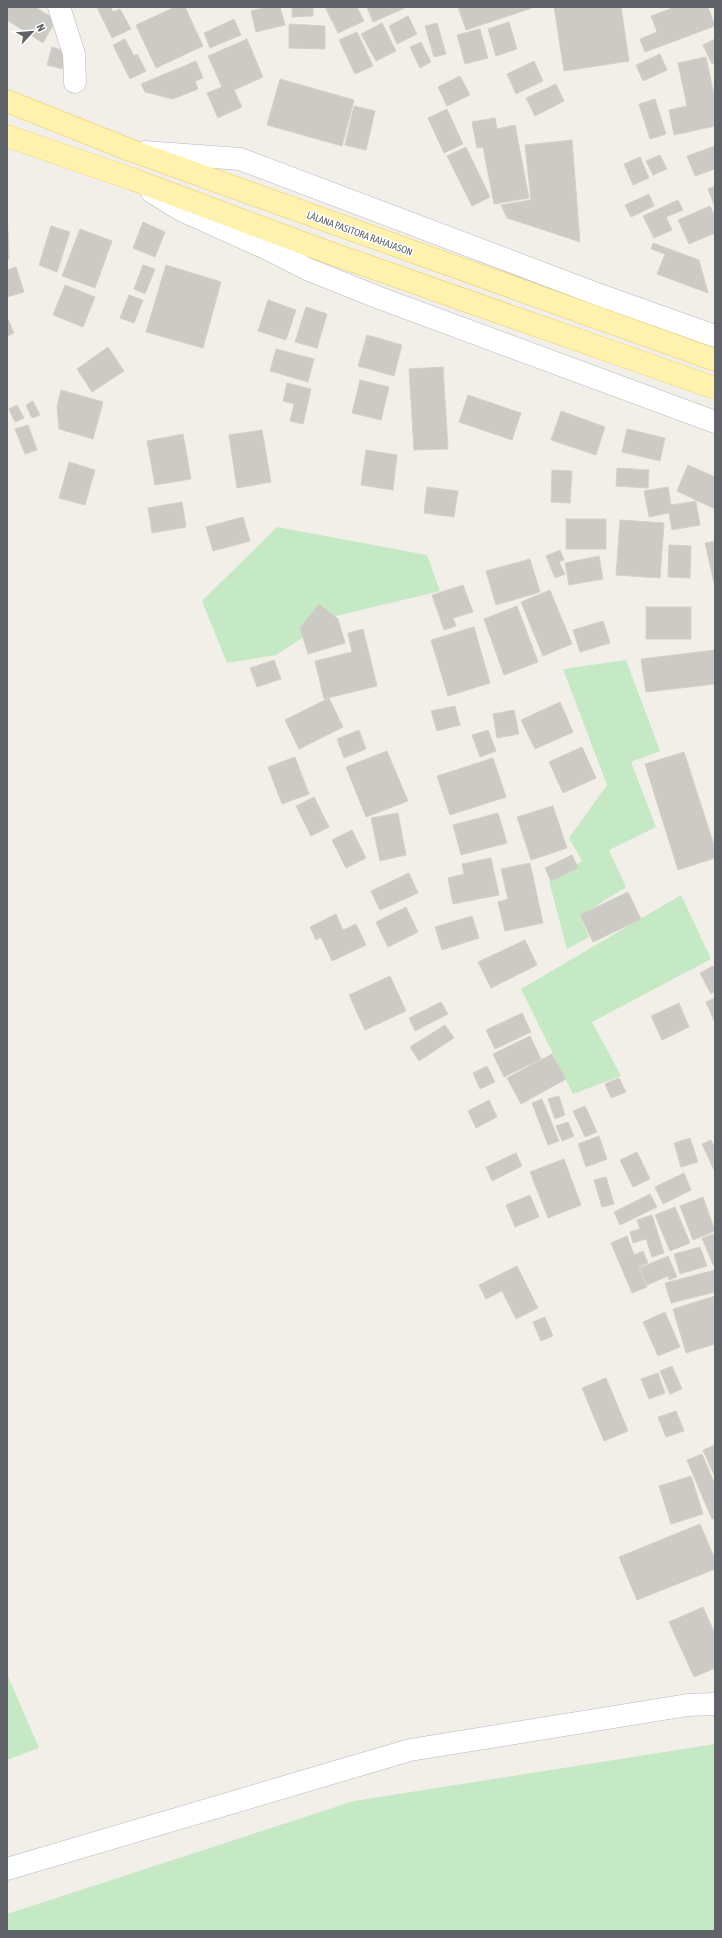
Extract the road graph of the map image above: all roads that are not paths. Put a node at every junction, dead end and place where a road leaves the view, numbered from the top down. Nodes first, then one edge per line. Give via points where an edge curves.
1 (59, 7) edge
2 (75, 82) dead end
3 (7, 101) edge
4 (7, 136) edge
5 (130, 150) junction
6 (132, 179) junction
7 (715, 336) edge
8 (715, 360) edge
9 (715, 388) edge
10 (715, 422) edge
11 (715, 1704) edge
12 (7, 1869) edge

1 - 2 street via 74,54
3 - 5 main road, LÀLANA PASITORA RAHAJASON
4 - 6 main road
5 - 7 street via 240,159
5 - 8 main road, LÀLANA PASITORA RAHAJASON
6 - 9 main road via 319,249
6 - 10 street via 181,210 307,268 378,297
11 - 12 street via 688,1705 410,1750

